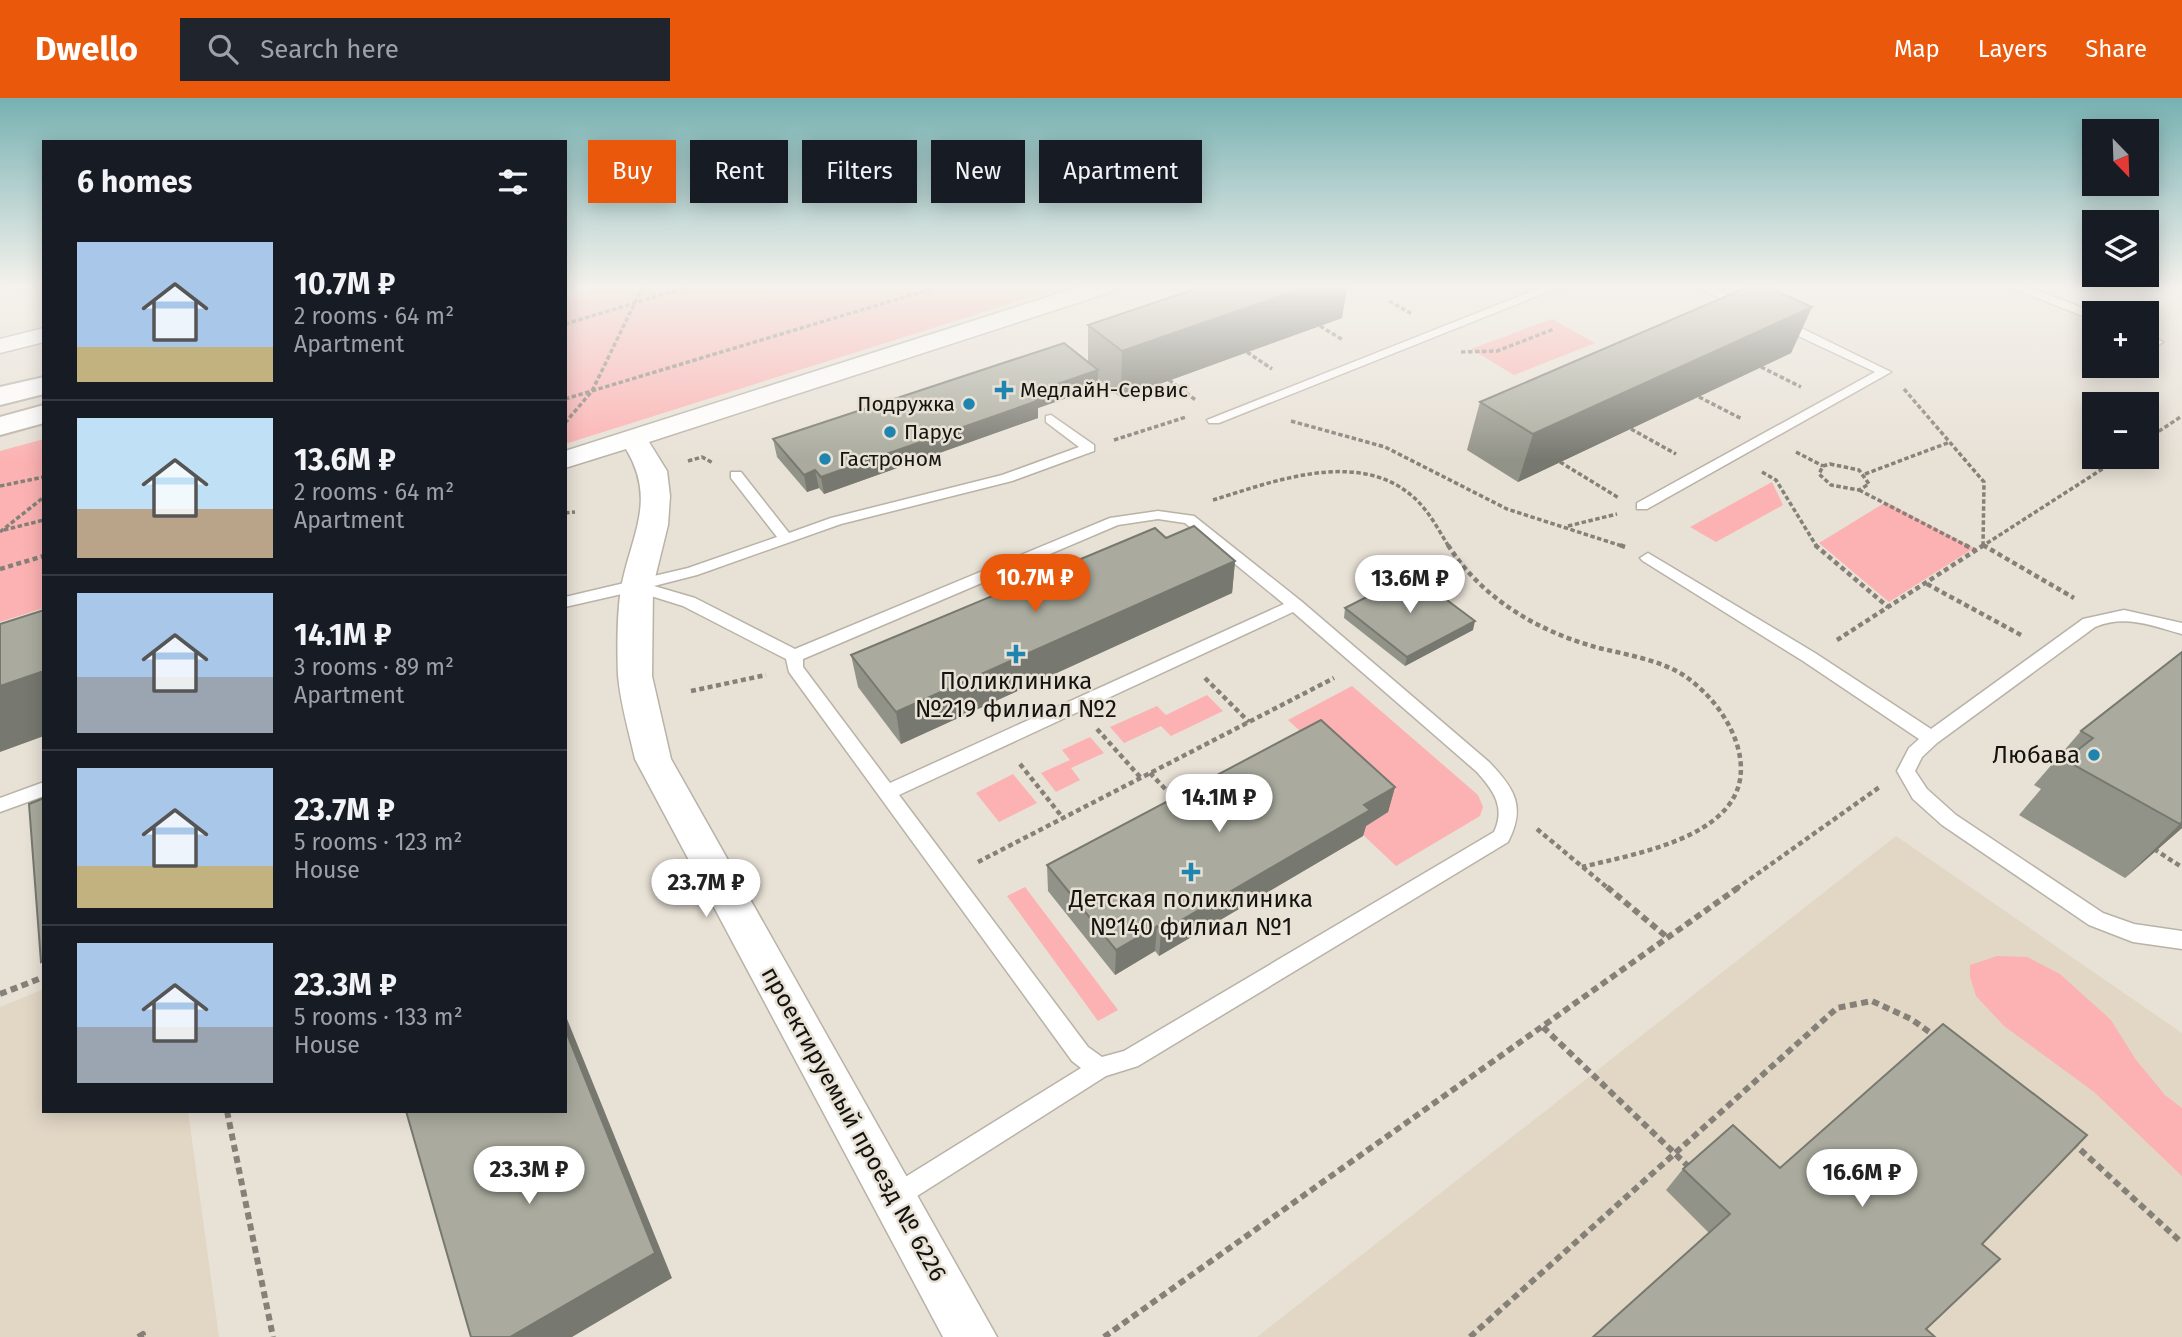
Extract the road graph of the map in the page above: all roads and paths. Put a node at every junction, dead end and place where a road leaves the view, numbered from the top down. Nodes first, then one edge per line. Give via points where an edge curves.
1 (614, 344) edge
2 (750, 344) edge
3 (926, 344) edge
4 (1408, 344) edge
5 (1516, 344) edge
6 (1825, 344) edge
7 (1479, 354) dead end
8 (1885, 372) junction
9 (42, 386) edge
10 (592, 391) junction
11 (0, 396) edge
12 (1699, 397) edge
13 (567, 399) edge
14 (42, 415) edge
15 (2182, 416) edge
16 (1051, 419) dead end
17 (1214, 420) joint
18 (567, 421) edge
19 (1291, 422) dead end
20 (0, 426) edge
21 (1631, 429) edge
22 (2159, 431) edge
23 (1772, 435) junction
24 (633, 438) junction
25 (1950, 442) junction
26 (1088, 448) junction
27 (1733, 456) junction
28 (702, 457) dead end
29 (567, 459) edge
30 (684, 462) dead end
31 (1560, 463) edge
32 (2103, 469) edge
33 (1706, 471) junction
34 (1865, 474) junction
35 (736, 475) dead end
36 (42, 477) edge
37 (0, 486) edge
38 (1859, 491) junction
39 (42, 499) edge
40 (1639, 507) junction
41 (575, 512) dead end
42 (567, 513) edge
43 (1158, 515) junction
44 (42, 520) edge
45 (1567, 526) junction
46 (0, 531) edge
47 (786, 538) junction
48 (1983, 548) junction
49 (1977, 552) junction
50 (42, 557) edge
51 (1648, 558) joint
52 (0, 569) edge
53 (1926, 583) junction
54 (637, 586) junction
55 (567, 602) edge
56 (1295, 605) junction
57 (1888, 607) junction
58 (2105, 615) junction
59 (2182, 629) edge
60 (2050, 651) junction
61 (1183, 657) junction
62 (1809, 657) junction
63 (794, 662) junction
64 (1362, 663) junction
65 (691, 691) dead end
66 (1077, 705) junction
67 (1249, 722) junction
68 (1931, 738) junction
69 (1000, 740) junction
70 (1906, 771) junction
71 (1150, 773) junction
72 (1140, 778) junction
73 (42, 790) edge
74 (885, 793) junction
75 (1170, 794) dead end
76 (0, 805) edge
77 (1511, 806) junction
78 (1063, 818) junction
79 (2147, 845) edge
80 (2180, 866) edge
81 (1582, 867) junction
82 (948, 877) junction
83 (1668, 938) junction
84 (2182, 940) edge
85 (42, 978) edge
86 (0, 994) edge
87 (1543, 1027) junction
88 (1943, 1043) edge
89 (1100, 1068) junction
90 (227, 1113) edge
91 (2069, 1139) edge
92 (1675, 1153) junction
93 (1691, 1169) edge
94 (895, 1198) junction
95 (2182, 1243) edge
96 (273, 1337) edge
97 (971, 1337) edge
98 (1104, 1337) edge
99 (1470, 1337) edge

1 - 10 path
2 - 10 path
3 - 24 street
4 - 17 lane
5 - 7 path
6 - 8 lane
8 - 23 lane
8 - 25 path
9 - 11 main road
10 - 13 path
10 - 18 path
12 - 23 path
14 - 20 main road
15 - 22 path
16 - 26 lane
17 - 26 path via 1190,416
19 - 45 path via 1385,447 1507,509
21 - 33 path
23 - 27 lane
24 - 29 street
24 - 54 street, проектируемый проезд № 6226 via 653,471 656,496
25 - 34 path
25 - 48 path via 1984,482
26 - 47 lane via 1007,478
27 - 33 lane
27 - 57 path via 1776,480 1812,544
28 - 30 path
31 - 40 path
32 - 48 path
33 - 40 lane
34 - 38 path via 1869,484
34 - 38 path via 1839,464 1820,470 1830,485
35 - 47 lane
36 - 37 path
38 - 49 path
39 - 46 path
40 - 45 path
41 - 42 path
43 - 56 lane via 1188,519
43 - 63 lane via 1115,521
43 - 81 path via 1267,484 1338,471 1385,480 1423,505 1476,581 1529,621 1571,642 1676,671 1702,691 1727,720 1740,748 1743,785 1732,805 1678,842
44 - 46 path
45 - 51 path
47 - 54 lane via 692,572
48 - 49 path
48 - 58 path
49 - 53 path
50 - 52 path
51 - 62 lane
53 - 57 path
53 - 60 path
54 - 55 lane
54 - 63 lane via 689,602
54 - 94 street, проектируемый проезд № 6226 via 635,676 653,759
56 - 61 lane
56 - 64 lane
57 - 62 path
58 - 59 lane via 2123,612
58 - 60 lane
60 - 68 lane
61 - 66 lane
61 - 67 path
62 - 68 lane
63 - 65 path
63 - 74 lane
64 - 67 path
64 - 77 lane via 1483,767 1501,785
66 - 69 lane
66 - 72 path
67 - 71 path
68 - 70 lane via 1915,753
69 - 74 lane
69 - 78 path
70 - 83 path via 1853,803
70 - 84 lane via 1920,794 1949,820 2096,919 2133,933
71 - 72 path
71 - 75 path
72 - 78 path
73 - 76 lane
74 - 82 lane
77 - 81 path
77 - 89 lane via 1501,838 1130,1059
78 - 82 path
79 - 80 path
81 - 83 path
82 - 89 lane via 1080,1054
83 - 87 path
85 - 86 path
87 - 92 path
87 - 98 path
88 - 92 path via 1911,1019 1872,1001 1837,1008
89 - 94 lane
90 - 96 path
91 - 95 path
92 - 93 path
92 - 99 path
94 - 97 street, проектируемый проезд № 6226

